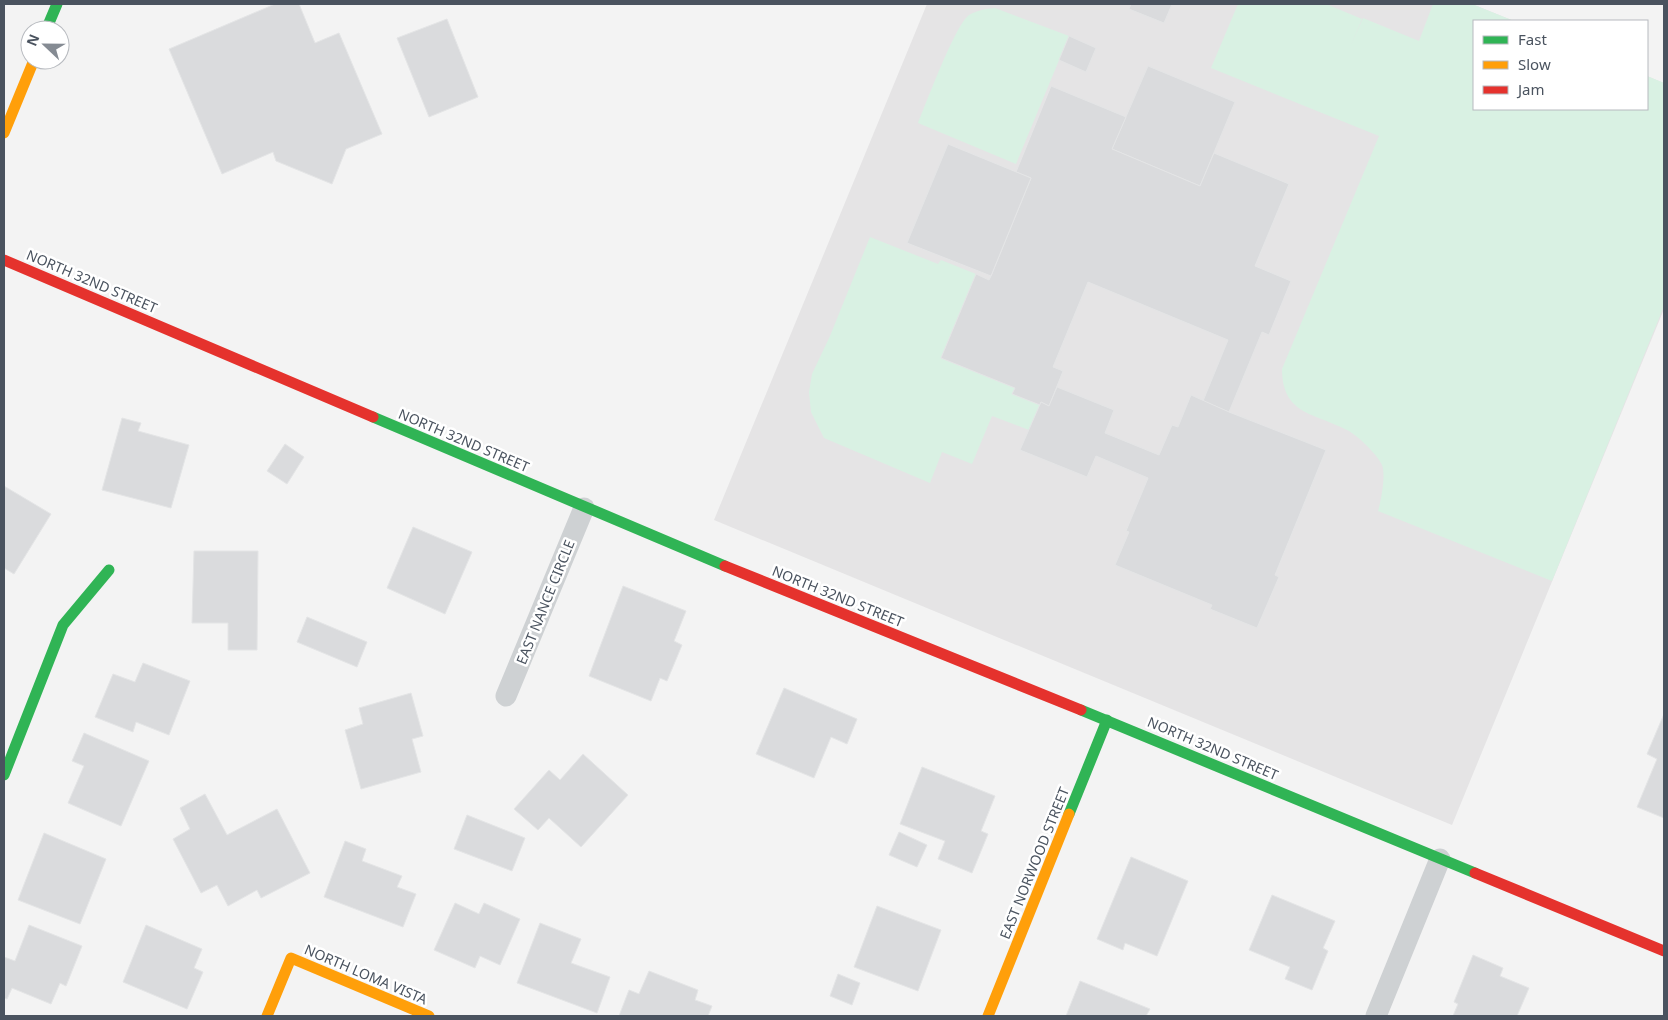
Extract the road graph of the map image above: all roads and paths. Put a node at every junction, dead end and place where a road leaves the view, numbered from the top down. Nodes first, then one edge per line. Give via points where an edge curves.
1 (57, 4) edge
2 (50, 20) edge
3 (30, 70) edge
4 (4, 133) edge
5 (4, 260) edge
6 (584, 508) junction
7 (109, 570) dead end
8 (506, 696) dead end
9 (1107, 720) junction
10 (5, 766) edge
11 (1440, 859) junction
12 (1664, 951) edge
13 (267, 1016) edge
14 (429, 1016) edge
15 (988, 1016) edge
16 (1376, 1016) edge

1 - 2 street
3 - 4 street
5 - 6 street, NORTH 32ND STREET
6 - 8 street, EAST NANCE CIRCLE
6 - 9 street, NORTH 32ND STREET
7 - 10 street via 62,625
9 - 11 street, NORTH 32ND STREET
9 - 15 street, EAST NORWOOD STREET
11 - 12 street, NORTH 32ND STREET
11 - 16 street
13 - 14 street, NORTH LOMA VISTA via 291,958

